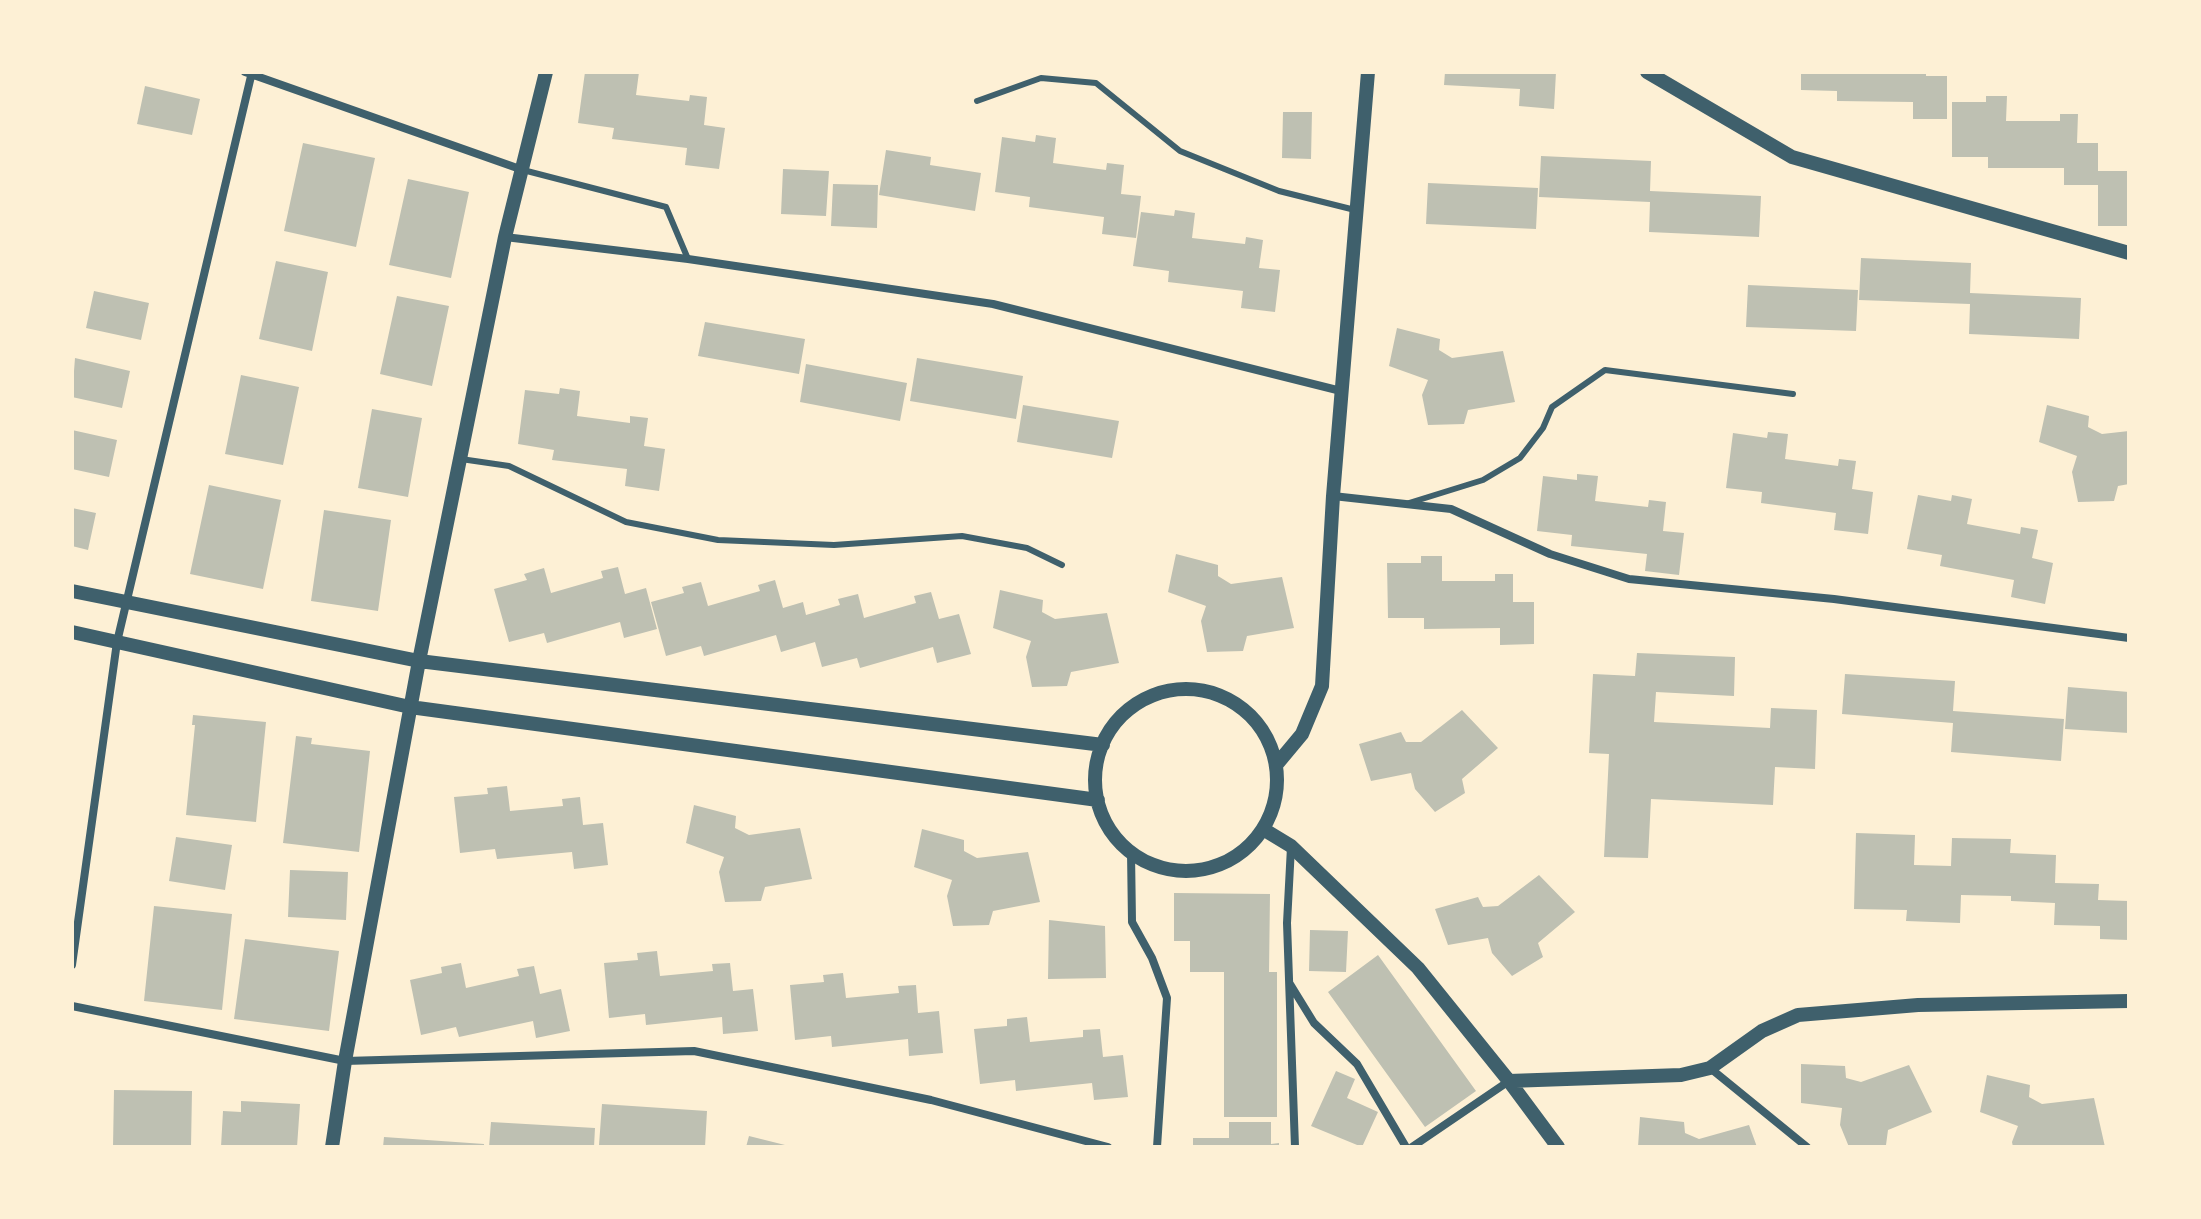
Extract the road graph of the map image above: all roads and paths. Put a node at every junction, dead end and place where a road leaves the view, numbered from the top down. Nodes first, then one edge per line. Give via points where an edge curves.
1 (546, 72) edge
2 (1368, 72) edge
3 (1647, 72) edge
4 (250, 73) edge
5 (977, 101) dead end
6 (520, 169) junction
7 (1355, 210) junction
8 (505, 237) junction
9 (2129, 253) edge
10 (688, 259) junction
11 (1341, 391) junction
12 (1793, 394) dead end
13 (461, 459) junction
14 (1333, 496) junction
15 (1405, 504) junction
16 (1062, 565) dead end
17 (72, 591) edge
18 (125, 602) junction
19 (72, 632) edge
20 (2129, 638) edge
21 (117, 642) junction
22 (419, 661) junction
23 (410, 707) junction
24 (1103, 745) junction
25 (1277, 764) junction
26 (1098, 800) junction
27 (1263, 829) junction
28 (1291, 846) junction
29 (1131, 852) junction
30 (72, 965) edge
31 (1289, 983) junction
32 (2129, 1001) edge
33 (72, 1006) edge
34 (345, 1061) junction
35 (1710, 1068) junction
36 (1509, 1081) junction
37 (332, 1147) edge
38 (1108, 1147) edge
39 (1157, 1147) edge
40 (1295, 1147) edge
41 (1406, 1147) edge
42 (1412, 1147) edge
43 (1558, 1147) edge
44 (1807, 1147) edge

1 - 6 street
2 - 7 street
3 - 9 street via 1792,157
4 - 6 street
4 - 18 street
5 - 7 lane via 1041,78 1096,83 1180,151 1279,191
6 - 8 street
6 - 10 lane via 666,207
7 - 11 street
8 - 10 street
8 - 13 street
10 - 11 street via 993,304
11 - 14 street
12 - 15 lane via 1605,370 1552,407 1520,458 1483,480
13 - 16 lane via 509,466 626,522 718,540 834,545 962,536 1027,548
13 - 22 street
14 - 15 street
14 - 25 street via 1322,686 1302,734
15 - 20 street via 1451,509 1550,554 1629,579 1834,599
17 - 18 street
18 - 21 street
18 - 22 street
19 - 21 street
21 - 23 street
21 - 30 street
22 - 23 street
22 - 24 street
23 - 26 street
23 - 34 street
24 - 25 street via 1120,716 1147,697 1175,689 1207,691 1246,710 1266,735
24 - 26 street via 1094,780
25 - 27 street via 1277,796
26 - 29 street via 1103,821
27 - 28 street
27 - 29 street via 1250,847 1223,865 1183,872 1151,866
28 - 31 street
28 - 36 street via 1418,968
29 - 39 street via 1132,922 1167,998
31 - 40 street
31 - 41 street via 1314,1023 1357,1064
32 - 35 street via 1918,1005 1798,1015 1762,1031
33 - 34 street
34 - 37 street
34 - 38 street via 694,1051 931,1100
35 - 36 street via 1681,1075
35 - 44 street
36 - 42 street
36 - 43 street

